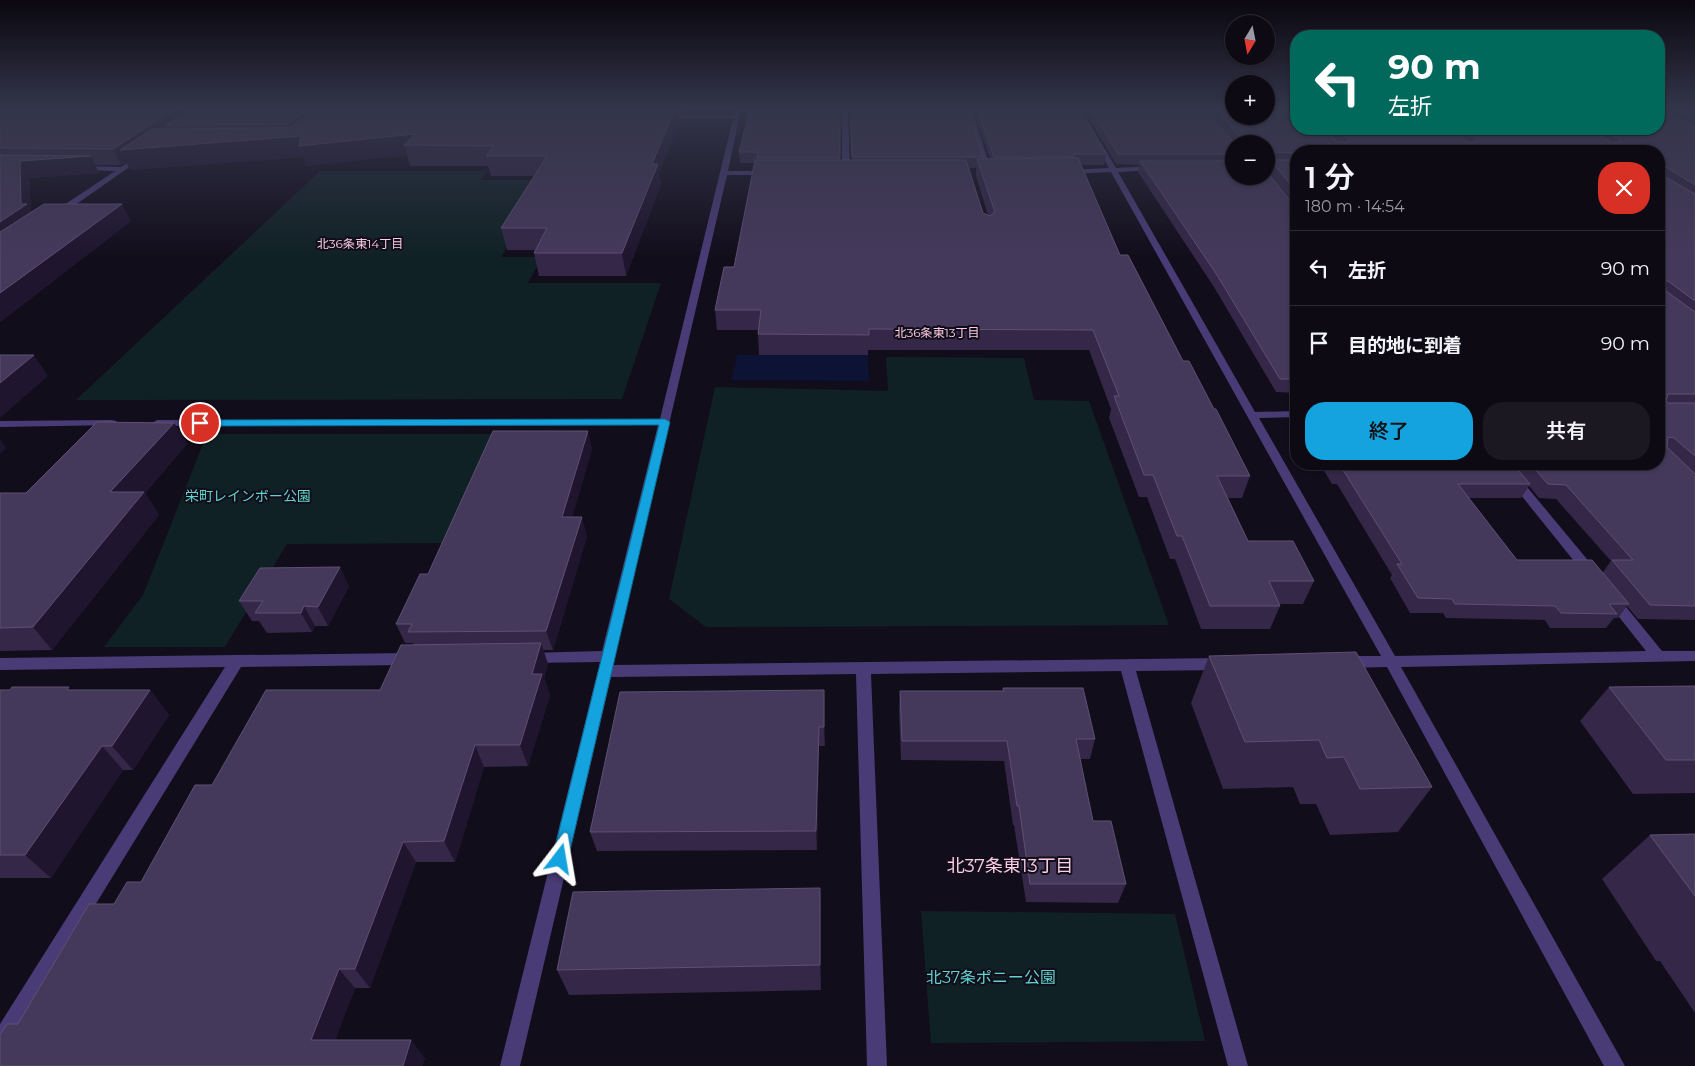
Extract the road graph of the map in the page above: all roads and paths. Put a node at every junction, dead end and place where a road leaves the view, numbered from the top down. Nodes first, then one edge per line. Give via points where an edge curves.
1 (137, 159) edge
2 (727, 159) edge
3 (846, 159) edge
4 (985, 159) edge
5 (1107, 159) edge
6 (74, 168) edge
7 (1160, 168) edge
8 (122, 169) junction
9 (1113, 170) junction
10 (979, 172) edge
11 (989, 172) junction
12 (998, 172) edge
13 (1065, 172) edge
14 (724, 173) junction
15 (776, 173) edge
16 (836, 173) edge
17 (846, 173) junction
18 (855, 173) edge
19 (50, 218) edge
20 (1290, 414) edge
21 (1251, 415) junction
22 (665, 422) junction
23 (150, 423) edge
24 (0, 424) edge
25 (120, 424) edge
26 (1507, 470) edge
27 (609, 656) junction
28 (1658, 656) junction
29 (1695, 656) edge
30 (515, 658) edge
31 (425, 659) edge
32 (1391, 661) junction
33 (236, 662) junction
34 (1332, 662) edge
35 (0, 664) edge
36 (1235, 664) edge
37 (1128, 666) junction
38 (863, 667) junction
39 (606, 671) junction
40 (0, 1042) edge
41 (510, 1066) edge
42 (877, 1066) edge
43 (1238, 1066) edge
44 (1615, 1066) edge

1 - 8 street
2 - 14 street
3 - 17 street
4 - 11 street
5 - 9 street
6 - 8 street
7 - 9 street
8 - 19 street
9 - 13 street
9 - 21 street
10 - 11 street
11 - 12 street
14 - 15 street
14 - 22 street
16 - 17 street
17 - 18 street
20 - 21 street
21 - 32 street
22 - 23 street
22 - 27 street
24 - 25 street
26 - 28 street
27 - 30 street
27 - 39 street
28 - 29 street
28 - 32 street
31 - 33 street
32 - 34 street
32 - 44 street
33 - 35 street
33 - 40 street
36 - 37 street
37 - 38 street
37 - 43 street
38 - 39 street
38 - 42 street
39 - 41 street

